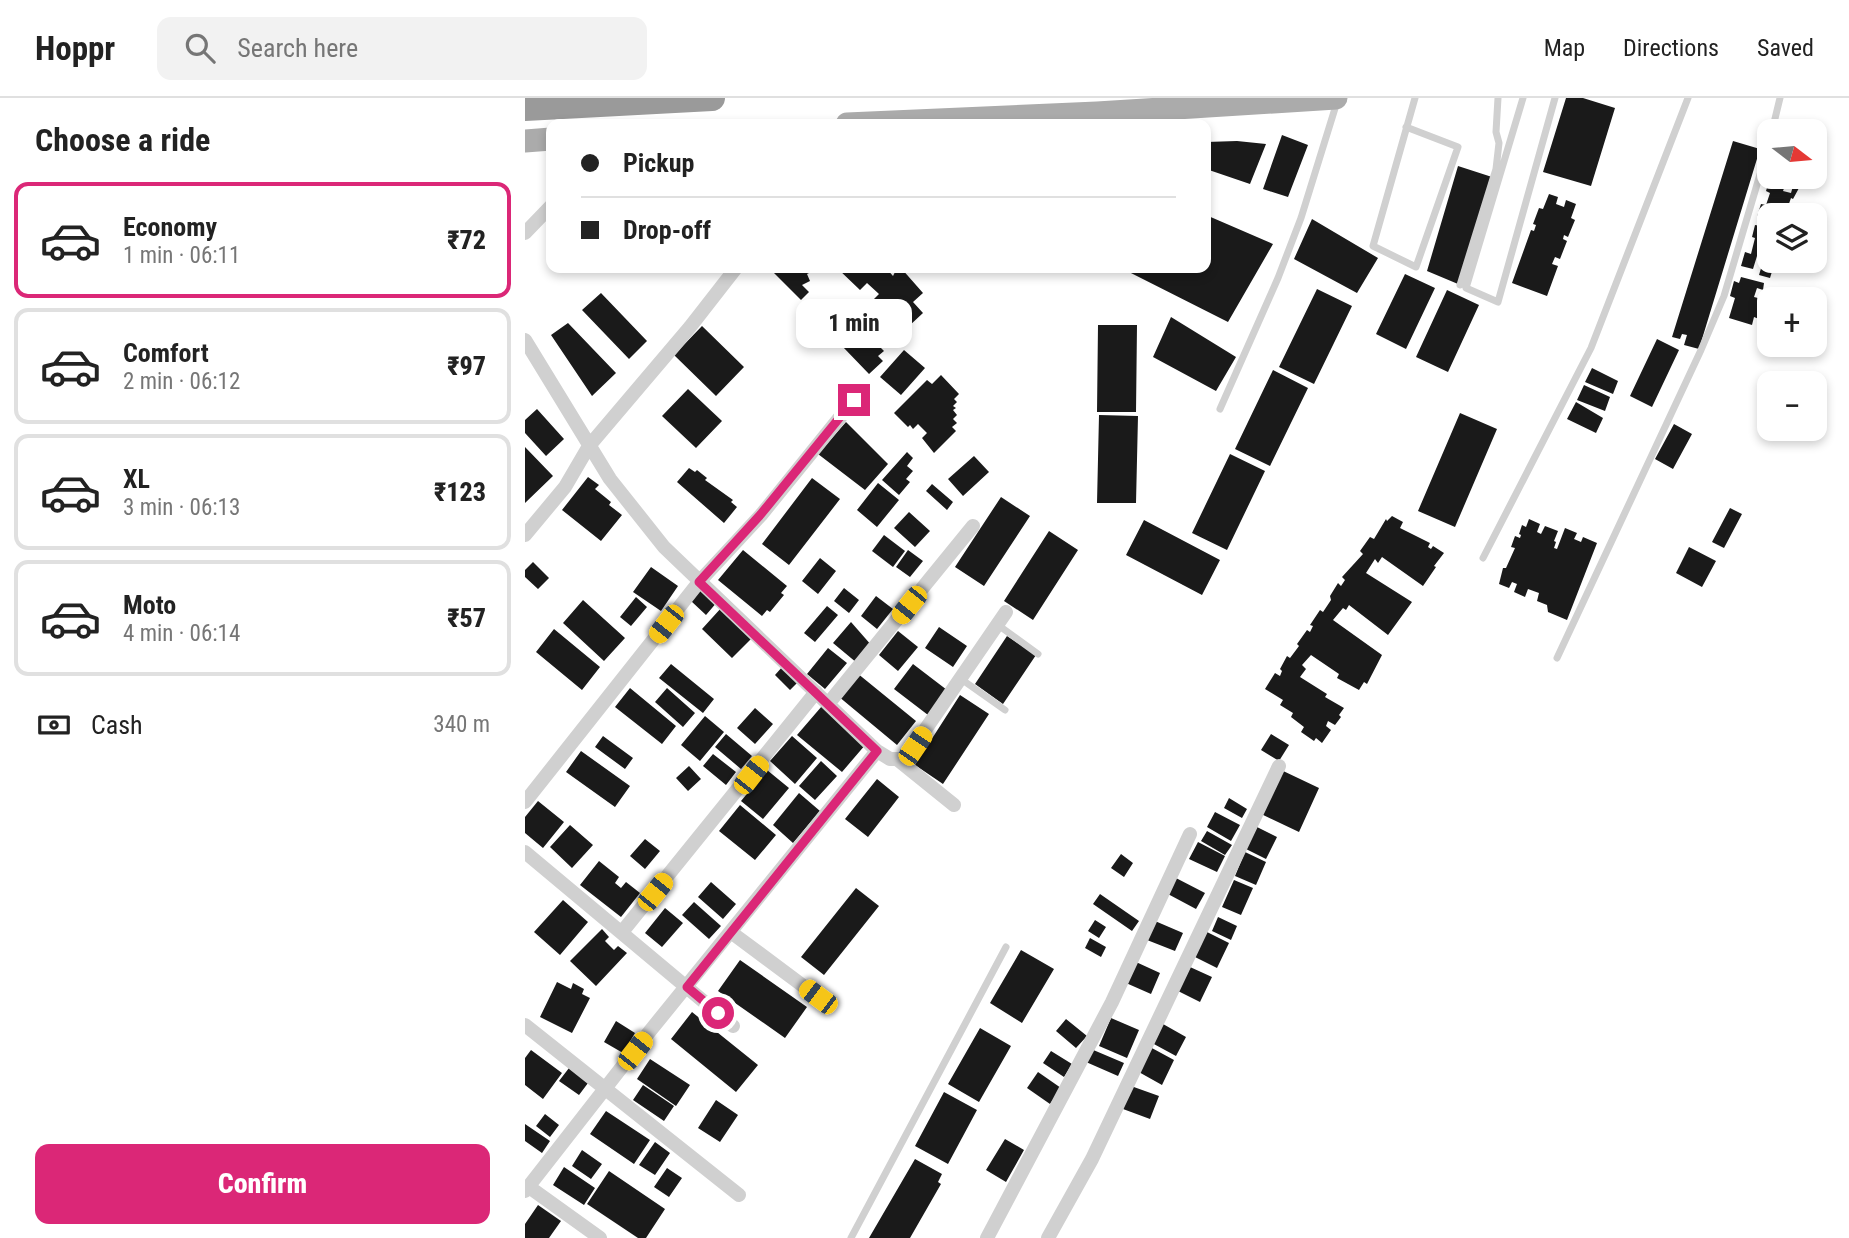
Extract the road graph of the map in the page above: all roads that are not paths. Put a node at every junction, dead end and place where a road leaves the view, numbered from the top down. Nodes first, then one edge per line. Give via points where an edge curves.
1 (712, 98) edge
2 (1337, 98) edge
3 (1415, 98) edge
4 (1498, 98) edge
5 (1523, 98) edge
6 (1555, 98) edge
7 (1688, 98) edge
8 (1780, 98) edge
9 (525, 108) edge
10 (961, 119) edge
11 (1775, 119) edge
12 (1406, 127) junction
13 (546, 139) edge
14 (525, 141) edge
15 (1757, 185) edge
16 (546, 211) edge
17 (525, 233) edge
18 (732, 273) edge
19 (1460, 285) dead end
20 (525, 340) edge
21 (854, 400) dead end
22 (1220, 409) dead end
23 (589, 446) junction
24 (973, 526) dead end
25 (525, 535) edge
26 (1483, 558) dead end
27 (699, 582) junction
28 (1002, 619) joint
29 (1038, 654) dead end
30 (1557, 658) dead end
31 (961, 679) junction
32 (816, 692) junction
33 (828, 704) junction
34 (1005, 710) dead end
35 (877, 751) junction
36 (897, 759) junction
37 (1279, 766) dead end
38 (525, 802) edge
39 (954, 805) dead end
40 (1190, 834) dead end
41 (525, 852) edge
42 (622, 932) junction
43 (732, 933) junction
44 (1006, 947) dead end
45 (687, 987) junction
46 (818, 997) dead end
47 (525, 1025) edge
48 (733, 1026) dead end
49 (604, 1090) junction
50 (527, 1189) edge
51 (739, 1195) dead end
52 (600, 1238) edge
53 (851, 1238) edge
54 (988, 1238) edge
55 (1048, 1238) edge

1 - 9 highway
2 - 10 main road
2 - 22 lane via 1301,218
3 - 12 lane
4 - 19 lane via 1496,169
5 - 6 lane via 1466,288 1498,302
7 - 26 lane via 1591,348
8 - 11 lane
12 - 12 lane via 1373,246 1416,267 1458,147
13 - 14 main road
15 - 30 lane via 1724,296
16 - 17 street
18 - 23 street
20 - 23 street
21 - 27 street
23 - 25 street via 565,486
23 - 27 street via 638,516
24 - 33 street
27 - 32 street
27 - 38 street
28 - 29 lane
28 - 31 street
31 - 34 lane
31 - 36 street via 915,746 903,759
32 - 33 street
32 - 42 street
33 - 35 street
35 - 36 street
35 - 43 street
36 - 39 street
37 - 55 street via 1092,1159
40 - 54 street via 1112,1002
41 - 42 street
42 - 45 street
43 - 45 street
43 - 46 street
44 - 53 lane
45 - 48 street
45 - 49 street
47 - 49 street
49 - 50 street
49 - 51 street
50 - 52 street

